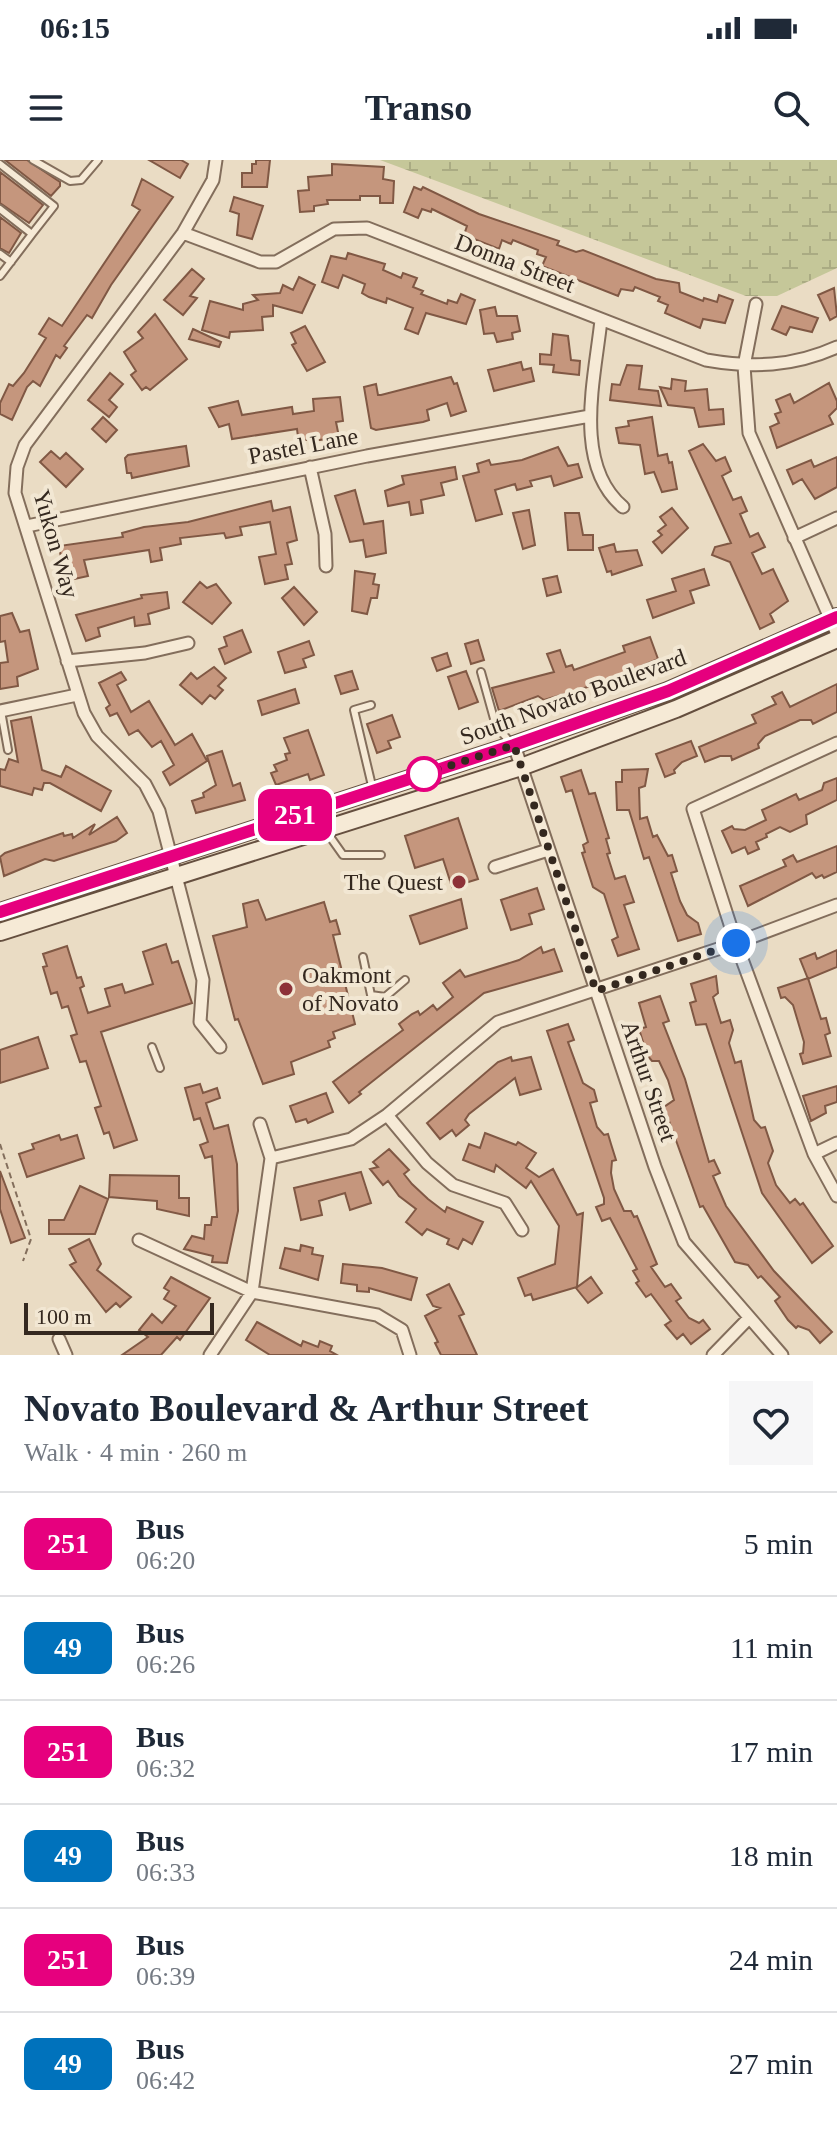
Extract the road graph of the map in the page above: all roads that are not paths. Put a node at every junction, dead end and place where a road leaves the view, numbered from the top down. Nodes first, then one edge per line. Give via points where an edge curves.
1 (33, 160) edge
2 (98, 160) edge
3 (216, 160) edge
4 (0, 164) edge
5 (0, 209) edge
6 (183, 233) junction
7 (32, 234) junction
8 (0, 254) edge
9 (11, 262) junction
10 (0, 276) edge
11 (756, 304) dead end
12 (601, 320) junction
13 (837, 347) edge
14 (744, 366) junction
15 (590, 416) junction
16 (310, 467) junction
17 (623, 507) dead end
18 (837, 518) edge
19 (27, 526) junction
20 (794, 538) junction
21 (326, 566) dead end
22 (836, 628) edge
23 (188, 643) dead end
24 (67, 661) junction
25 (481, 672) dead end
26 (77, 695) junction
27 (371, 705) dead end
28 (1, 711) edge
29 (837, 743) edge
30 (514, 745) junction
31 (8, 750) dead end
32 (521, 767) junction
33 (373, 790) junction
34 (323, 827) junction
35 (548, 850) junction
36 (171, 854) junction
37 (381, 855) dead end
38 (495, 867) dead end
39 (177, 873) junction
40 (837, 905) edge
41 (0, 912) edge
42 (0, 932) edge
43 (736, 943) junction
44 (363, 957) dead end
45 (405, 980) dead end
46 (596, 991) junction
47 (152, 1047) dead end
48 (220, 1047) dead end
49 (160, 1068) dead end
50 (387, 1115) junction
51 (260, 1124) dead end
52 (837, 1143) edge
53 (814, 1154) junction
54 (271, 1158) junction
55 (837, 1196) edge
56 (522, 1230) dead end
57 (139, 1240) dead end
58 (252, 1292) junction
59 (748, 1319) junction
60 (59, 1339) dead end
61 (66, 1355) edge
62 (210, 1355) edge
63 (410, 1355) edge
64 (713, 1355) edge
65 (782, 1355) edge

1 - 2 lane via 70,181 81,180
3 - 6 street, Yukon Way via 213,180
4 - 7 lane via 54,206
5 - 7 lane
6 - 12 street, Donna Street via 260,262 276,262 334,229 367,228
6 - 19 street, Yukon Way via 25,445 15,493
7 - 9 lane
8 - 9 lane
9 - 10 lane
11 - 14 street
12 - 14 street, Donna Street via 706,360
12 - 15 street
13 - 14 street, Donna Street via 815,357
14 - 20 street via 749,433
15 - 16 street, Pastel Lane
15 - 17 street via 599,478
16 - 19 street, Pastel Lane
16 - 21 street via 325,534
18 - 20 street
19 - 24 street, Yukon Way
20 - 22 street
22 - 30 main road, South Novato Boulevard
22 - 32 main road, South Novato Boulevard via 676,709
23 - 24 street
24 - 26 street, Yukon Way
25 - 30 lane via 496,726
26 - 28 street
26 - 36 street, Yukon Way via 97,736 145,784
27 - 33 lane via 354,710
28 - 31 lane
29 - 43 street via 693,809
30 - 32 street, Arthur Street
30 - 33 main road, South Novato Boulevard
32 - 34 main road, South Novato Boulevard
32 - 35 street, Arthur Street
33 - 36 main road, South Novato Boulevard
34 - 37 lane via 343,855
34 - 39 main road, South Novato Boulevard
35 - 38 street
35 - 46 street, Arthur Street
36 - 39 street, Yukon Way
36 - 41 main road, South Novato Boulevard
39 - 42 main road, South Novato Boulevard
39 - 48 street, Yukon Way via 203,980 200,1022
40 - 43 street
43 - 46 street
43 - 53 street
44 - 45 lane via 371,995 385,997
46 - 50 street via 498,1022
46 - 59 street, Arthur Street via 684,1242
47 - 49 lane
50 - 54 street via 351,1139
50 - 56 street via 427,1163 453,1185 505,1203
51 - 54 street
52 - 53 street
53 - 55 street
54 - 58 street
57 - 58 street
58 - 62 street
58 - 63 street via 377,1315 402,1330
59 - 64 street
59 - 65 street, Arthur Street
60 - 61 street

